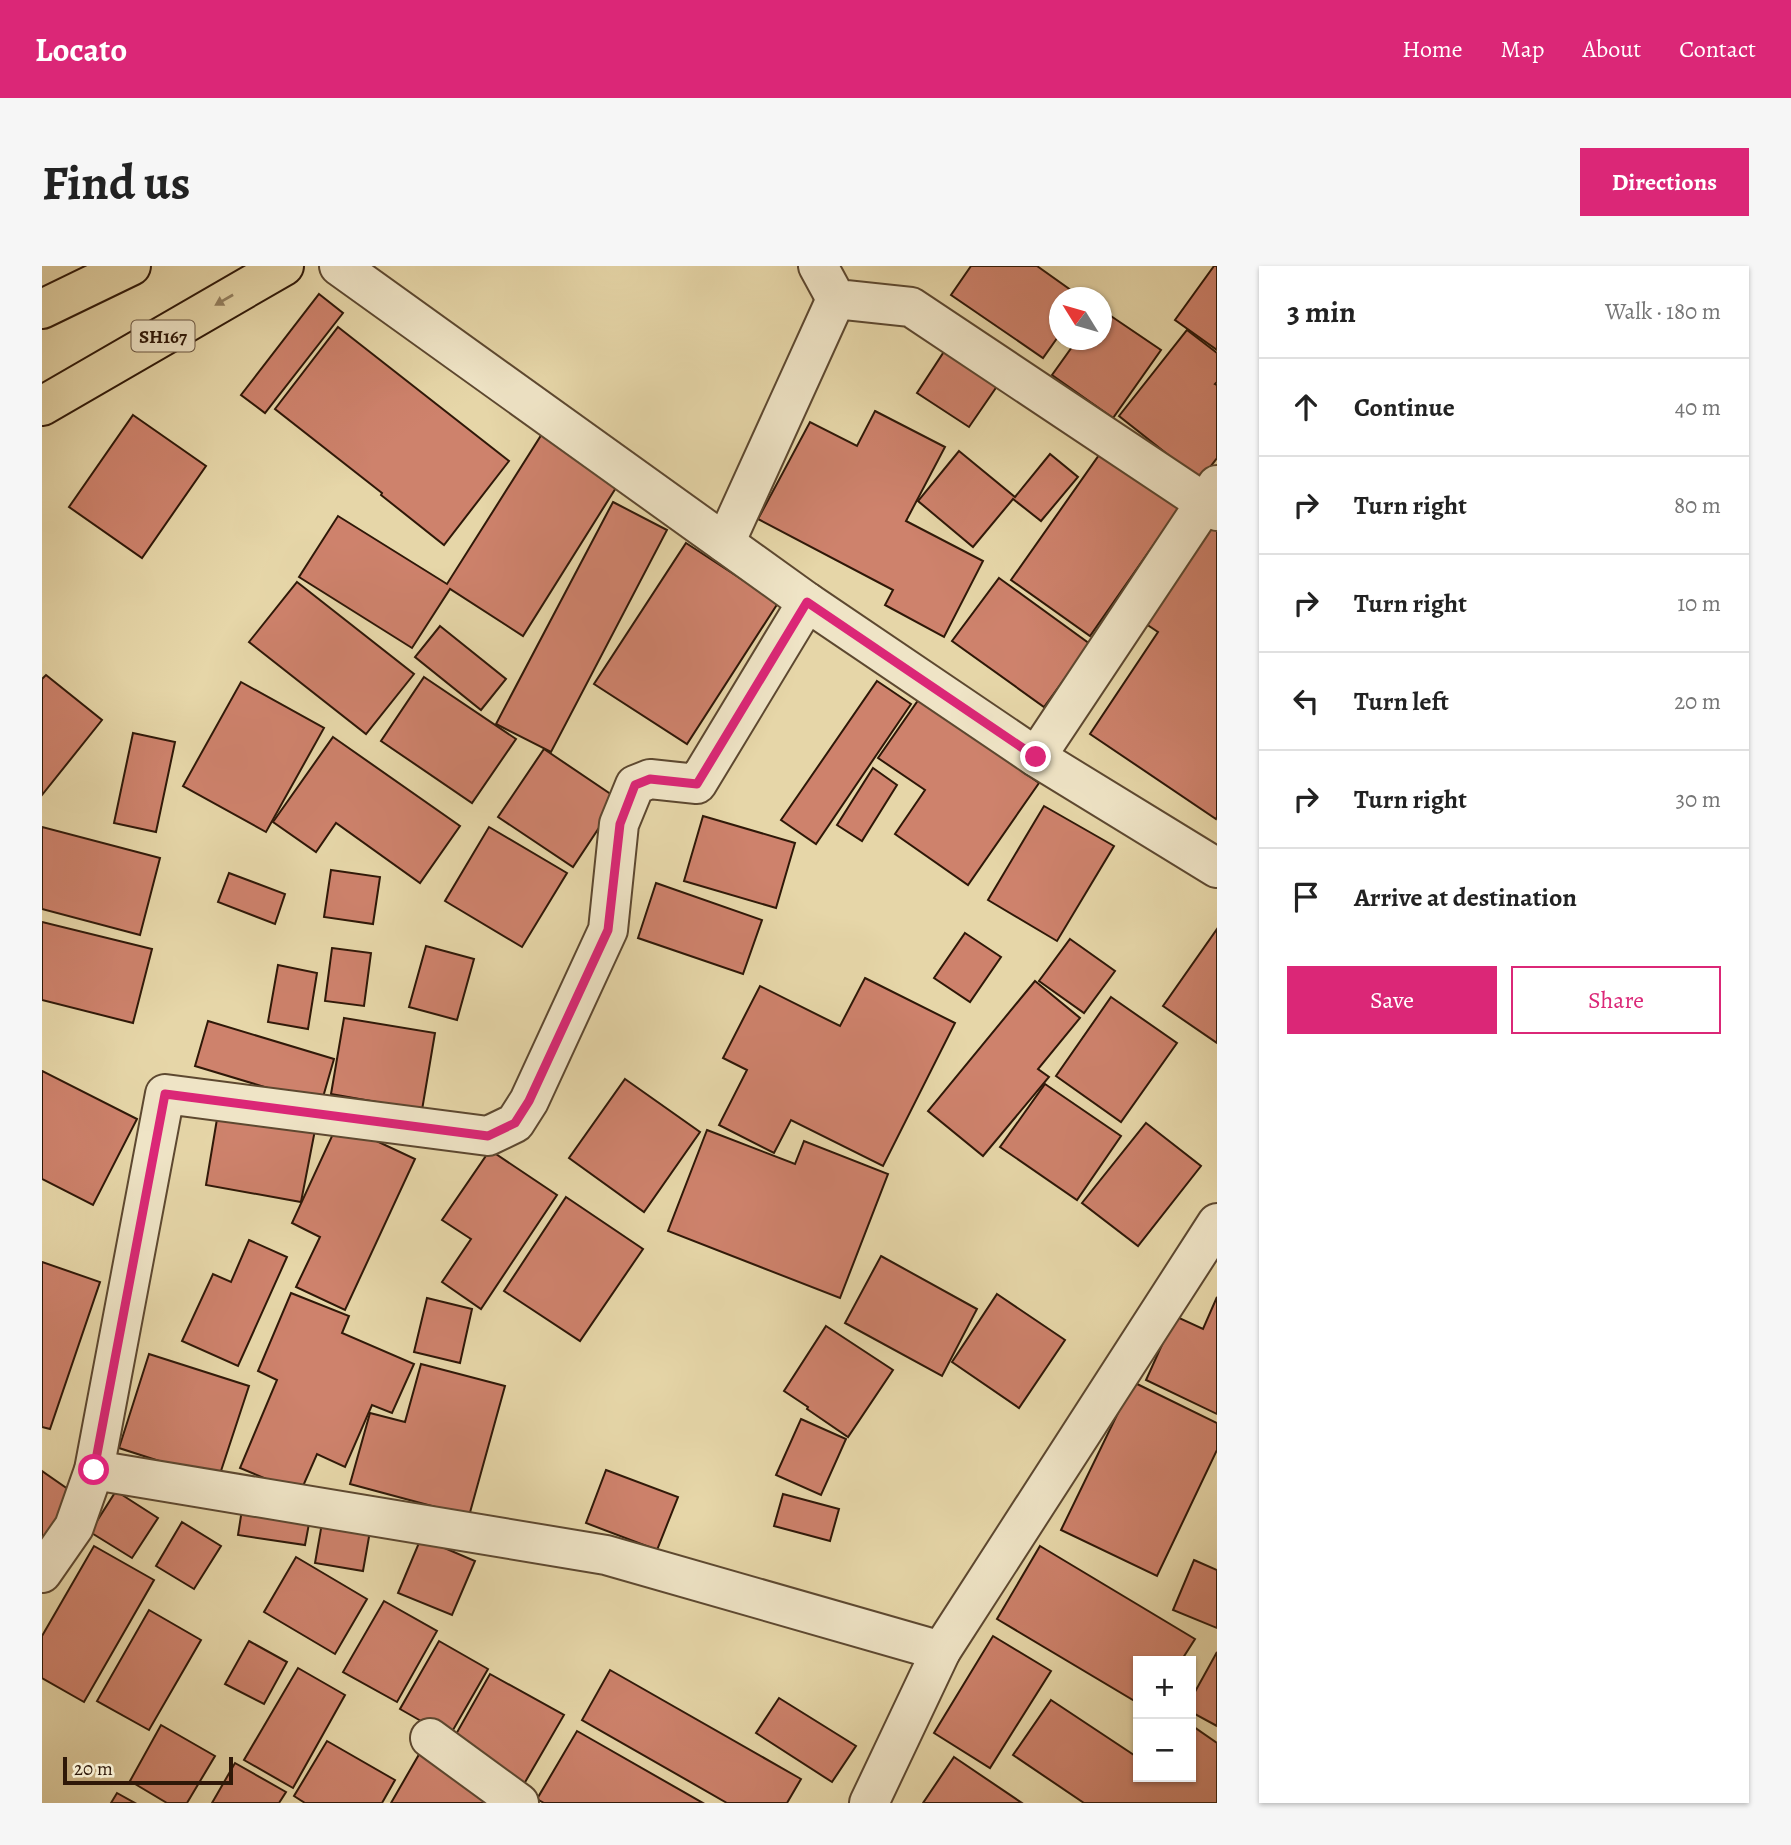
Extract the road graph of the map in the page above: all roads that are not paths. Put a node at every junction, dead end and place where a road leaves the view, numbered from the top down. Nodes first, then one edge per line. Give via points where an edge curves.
1 (131, 266) edge
2 (284, 266) edge
3 (339, 266) edge
4 (827, 282) edge
5 (42, 309) edge
6 (42, 406) edge
7 (1213, 499) edge
8 (725, 543) junction
9 (807, 602) junction
10 (1036, 757) junction
11 (1217, 868) edge
12 (1217, 1223) edge
13 (94, 1470) junction
14 (42, 1573) edge
15 (940, 1651) junction
16 (430, 1738) dead end
17 (519, 1803) edge
18 (869, 1803) edge

1 - 5 main road
2 -> 6 main road, SH167
3 - 8 street
4 - 7 street via 911,307
4 - 8 street
7 - 10 street
8 - 9 street
9 - 10 street
9 - 13 street via 697,784 650,779 635,785 620,824 608,930 515,1123 488,1136 165,1094
10 - 11 street
12 - 15 street
13 - 14 street via 74,1527
13 - 15 street via 606,1555
15 - 18 street
16 - 17 street

